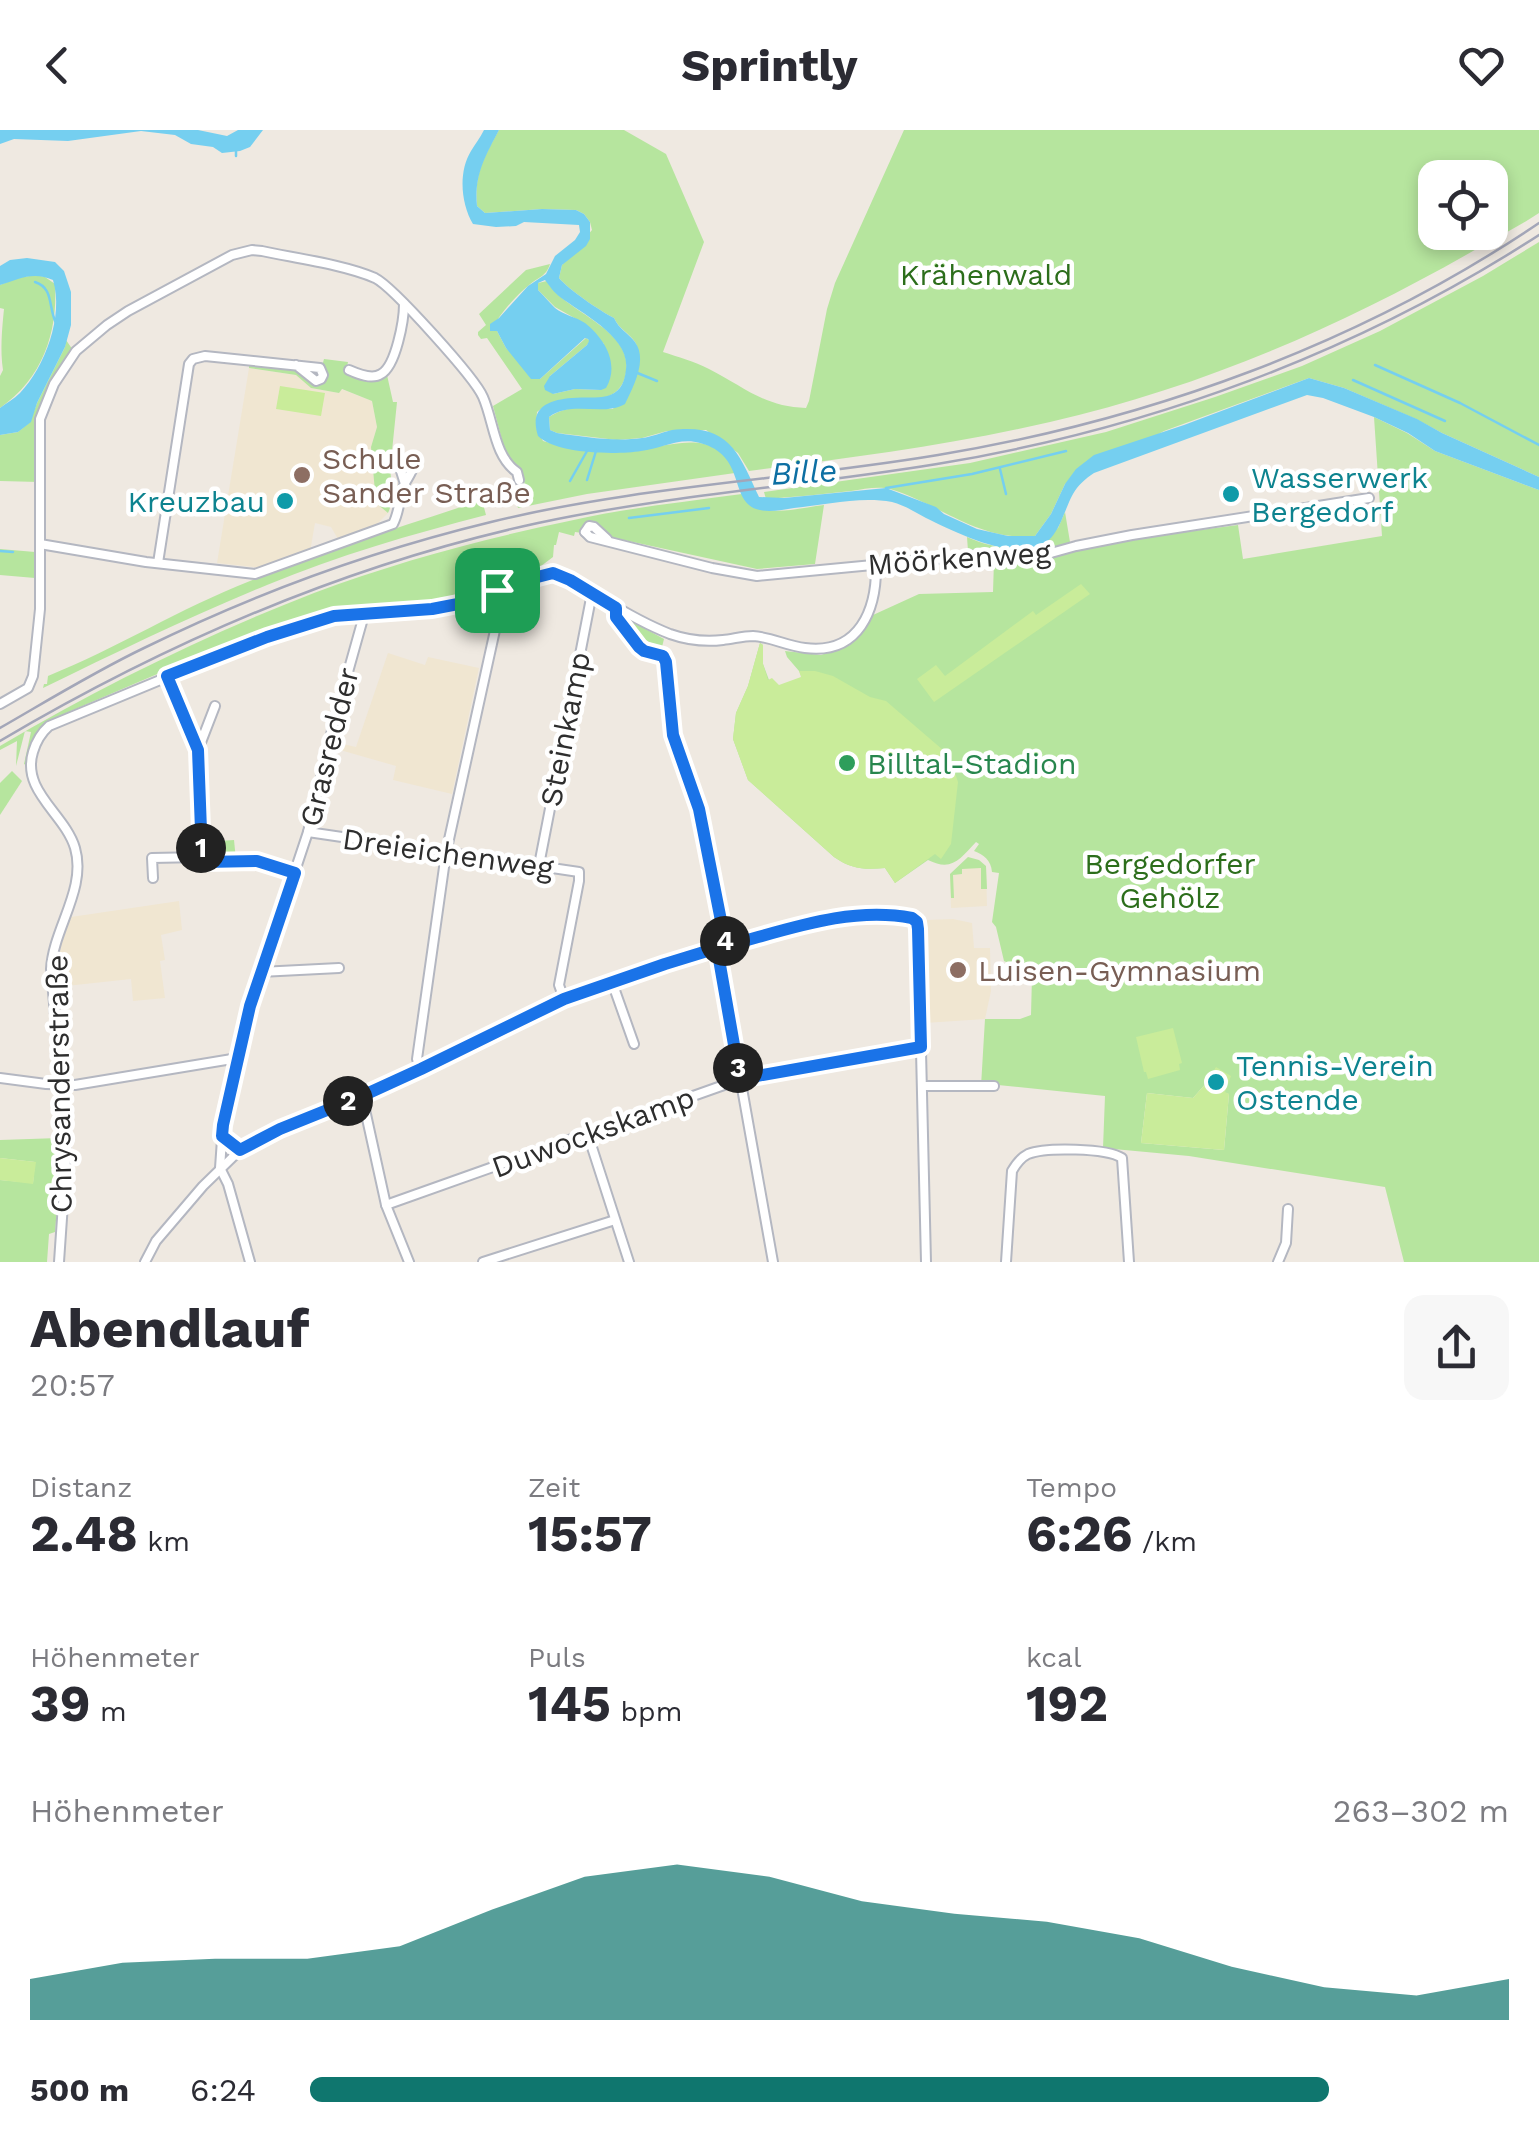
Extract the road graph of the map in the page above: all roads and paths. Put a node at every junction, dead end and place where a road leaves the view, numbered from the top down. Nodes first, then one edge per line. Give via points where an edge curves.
1 (404, 304) junction
2 (296, 365) dead end
3 (349, 370) dead end
4 (508, 466) dead end
5 (404, 484) dead end
6 (1370, 498) dead end
7 (585, 532) dead end
8 (40, 544) junction
9 (158, 564) junction
10 (876, 564) junction
11 (497, 590) junction
12 (592, 593) junction
13 (616, 608) junction
14 (364, 615) junction
15 (167, 676) junction
16 (0, 704) edge
17 (215, 706) dead end
18 (198, 750) junction
19 (308, 832) junction
20 (446, 853) junction
21 (202, 857) junction
22 (538, 865) junction
23 (295, 873) junction
24 (153, 878) dead end
25 (722, 947) junction
26 (339, 968) dead end
27 (260, 972) junction
28 (612, 982) junction
29 (564, 999) junction
30 (634, 1044) dead end
31 (921, 1047) junction
32 (238, 1058) junction
33 (421, 1069) junction
34 (0, 1078) edge
35 (740, 1079) junction
36 (62, 1085) junction
37 (922, 1086) junction
38 (994, 1086) dead end
39 (362, 1096) junction
40 (588, 1135) junction
41 (222, 1136) junction
42 (240, 1150) junction
43 (220, 1168) junction
44 (386, 1205) junction
45 (1288, 1208) dead end
46 (616, 1220) junction
47 (59, 1262) edge
48 (145, 1262) edge
49 (250, 1262) edge
50 (409, 1262) edge
51 (483, 1262) edge
52 (628, 1262) edge
53 (773, 1262) edge
54 (926, 1262) edge
55 (1006, 1262) edge
56 (1128, 1262) edge
57 (1278, 1262) edge

1 - 3 street via 404,324 385,371 366,376
1 - 4 street via 481,392
1 - 8 street via 374,278 252,250 179,282 107,325 76,351 42,411
2 - 9 street via 204,356 189,364
5 - 9 street via 393,524 255,574
6 - 10 street, Möörkenweg via 1132,535 1033,558 978,555
7 - 10 street, Möörkenweg via 758,576
8 - 9 street
8 - 16 street via 33,676 30,686
10 - 13 street via 875,598 866,618 850,638 824,648 748,636 674,636
11 - 12 street via 553,573
11 - 14 street via 432,609
11 - 20 street via 501,603
12 - 13 street
12 - 22 street, Steinkamp
13 - 25 street via 639,647 666,662 673,735 699,809
14 - 15 street via 341,614
14 - 19 street, Grasredder
15 - 18 street
15 - 36 street, Chrysanderstraße via 56,722 44,730 31,759 31,777 77,856 51,960
17 - 18 street
18 - 21 street
19 - 20 street, Dreieichenweg
19 - 23 street, Grasredder
20 - 22 street, Dreieichenweg
20 - 33 street via 417,1059
21 - 23 street via 213,863 257,861
21 - 24 street via 150,854
22 - 29 street, Dreieichenweg via 580,874 559,985
23 - 27 street, Grasredder
25 - 28 street
25 - 31 street via 834,917 916,920
25 - 35 street
26 - 27 street
27 - 32 street, Grasredder
28 - 29 street
28 - 30 street
29 - 33 street
31 - 35 street, Duwockskamp
31 - 37 street
32 - 36 street
32 - 41 street, Grasredder
33 - 39 street
34 - 36 street
35 - 40 street, Duwockskamp
35 - 53 street
36 - 47 street, Chrysanderstraße via 66,1160
37 - 38 street
37 - 54 street
39 - 42 street
39 - 44 street
40 - 44 street, Duwockskamp
40 - 46 street
41 - 42 street
41 - 43 street, Grasredder
42 - 43 street
43 - 48 street
43 - 49 street
44 - 50 street
45 - 57 street
46 - 51 street
46 - 52 street
55 - 56 street via 1012,1171 1031,1152 1065,1150 1122,1158

